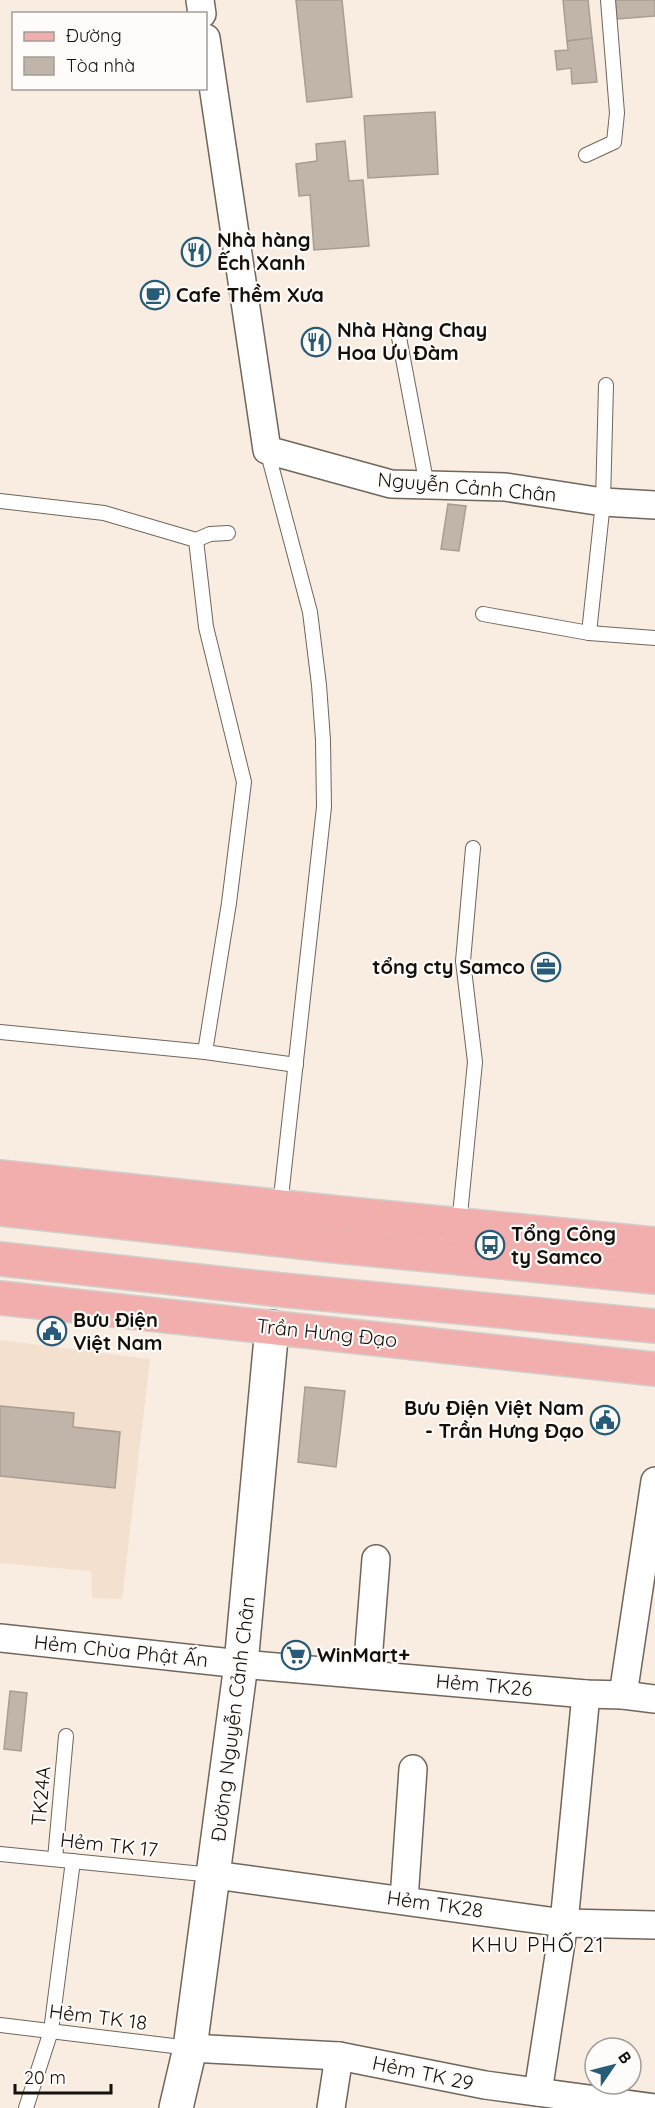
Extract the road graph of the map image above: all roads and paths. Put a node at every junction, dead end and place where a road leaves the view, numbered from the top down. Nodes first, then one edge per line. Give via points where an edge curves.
1 (608, 0) edge
2 (207, 45) edge
3 (586, 155) dead end
4 (398, 332) dead end
5 (606, 385) dead end
6 (267, 450) junction
7 (427, 486) junction
8 (0, 501) edge
9 (603, 502) junction
10 (655, 505) edge
11 (228, 533) dead end
12 (196, 540) junction
13 (483, 614) dead end
14 (589, 633) junction
15 (655, 638) edge
16 (473, 848) dead end
17 (0, 1032) edge
18 (205, 1052) junction
19 (296, 1065) junction
20 (8, 1194) edge
21 (280, 1206) junction
22 (459, 1225) junction
23 (276, 1240) junction
24 (645, 1243) edge
25 (0, 1258) edge
26 (457, 1258) junction
27 (66, 1266) junction
28 (644, 1276) edge
29 (272, 1289) junction
30 (0, 1298) edge
31 (64, 1305) junction
32 (655, 1326) edge
33 (272, 1327) junction
34 (655, 1369) edge
35 (655, 1481) edge
36 (376, 1558) dead end
37 (0, 1638) edge
38 (241, 1664) junction
39 (367, 1674) junction
40 (586, 1694) junction
41 (622, 1695) junction
42 (655, 1699) edge
43 (66, 1736) dead end
44 (413, 1769) dead end
45 (0, 1854) edge
46 (55, 1859) junction
47 (73, 1861) junction
48 (215, 1875) junction
49 (404, 1900) junction
50 (564, 1923) junction
51 (655, 1924) edge
52 (0, 2025) edge
53 (51, 2031) junction
54 (190, 2048) junction
55 (339, 2055) junction
56 (538, 2092) junction
57 (483, 2097) edge
58 (639, 2107) edge
59 (26, 2108) edge
60 (176, 2108) edge
61 (331, 2108) edge

1 - 3 lane via 617,113 614,142
2 - 6 street
4 - 7 lane
5 - 9 lane
6 - 7 street, Nguyễn Cảnh Chân via 391,484
6 - 19 lane via 310,612 323,740 324,807
7 - 9 street, Nguyễn Cảnh Chân via 505,487
8 - 12 lane via 104,513
9 - 10 street, Nguyễn Cảnh Chân
9 - 14 lane
11 - 12 lane
12 - 18 lane via 206,627 244,782 230,903
13 - 14 lane
14 - 15 lane
16 - 22 lane via 463,961 475,1062
17 - 18 lane
18 - 19 lane
19 - 21 lane
20 - 21 main road
20 - 23 main road
21 - 22 main road
21 - 23 main road
22 - 24 main road
22 - 26 main road
23 - 26 main road
23 - 29 main road
24 - 28 main road
25 - 27 main road, Trần Hưng Đạo
26 - 28 main road
27 - 29 main road, Trần Hưng Đạo
27 - 31 main road
29 - 32 main road, Trần Hưng Đạo
29 - 33 main road
30 - 31 main road, Trần Hưng Đạo
31 - 33 main road, Trần Hưng Đạo
33 - 34 main road, Trần Hưng Đạo
33 - 38 street, Đường Nguyễn Cảnh Chân
35 - 41 street
36 - 39 street
37 - 38 street, Hẻm Chùa Phật Ấn
38 - 39 street, Hẻm TK26
38 - 48 street, Đường Nguyễn Cảnh Chân
39 - 40 street, Hẻm TK26
40 - 41 street, Hẻm TK26
40 - 50 street
41 - 42 street, Hẻm TK26
43 - 46 lane, TK24A
44 - 49 street
45 - 46 lane, Hẻm TK 17
46 - 47 lane, Hẻm TK 17
47 - 48 lane, Hẻm TK 17
47 - 53 lane
48 - 49 street, Hẻm TK28
48 - 54 street, Đường Nguyễn Cảnh Chân
49 - 50 street, Hẻm TK28
50 - 51 street, Hẻm TK28
50 - 56 street
52 - 53 lane, Hẻm TK 18
53 - 54 lane, Hẻm TK 18
53 - 59 lane
54 - 55 street, Hẻm TK 29
54 - 60 street, Đường Nguyễn Cảnh Chân
55 - 57 street, Hẻm TK 29
55 - 61 street
56 - 57 street, Hẻm TK 29
56 - 58 street, Hẻm TK 29

